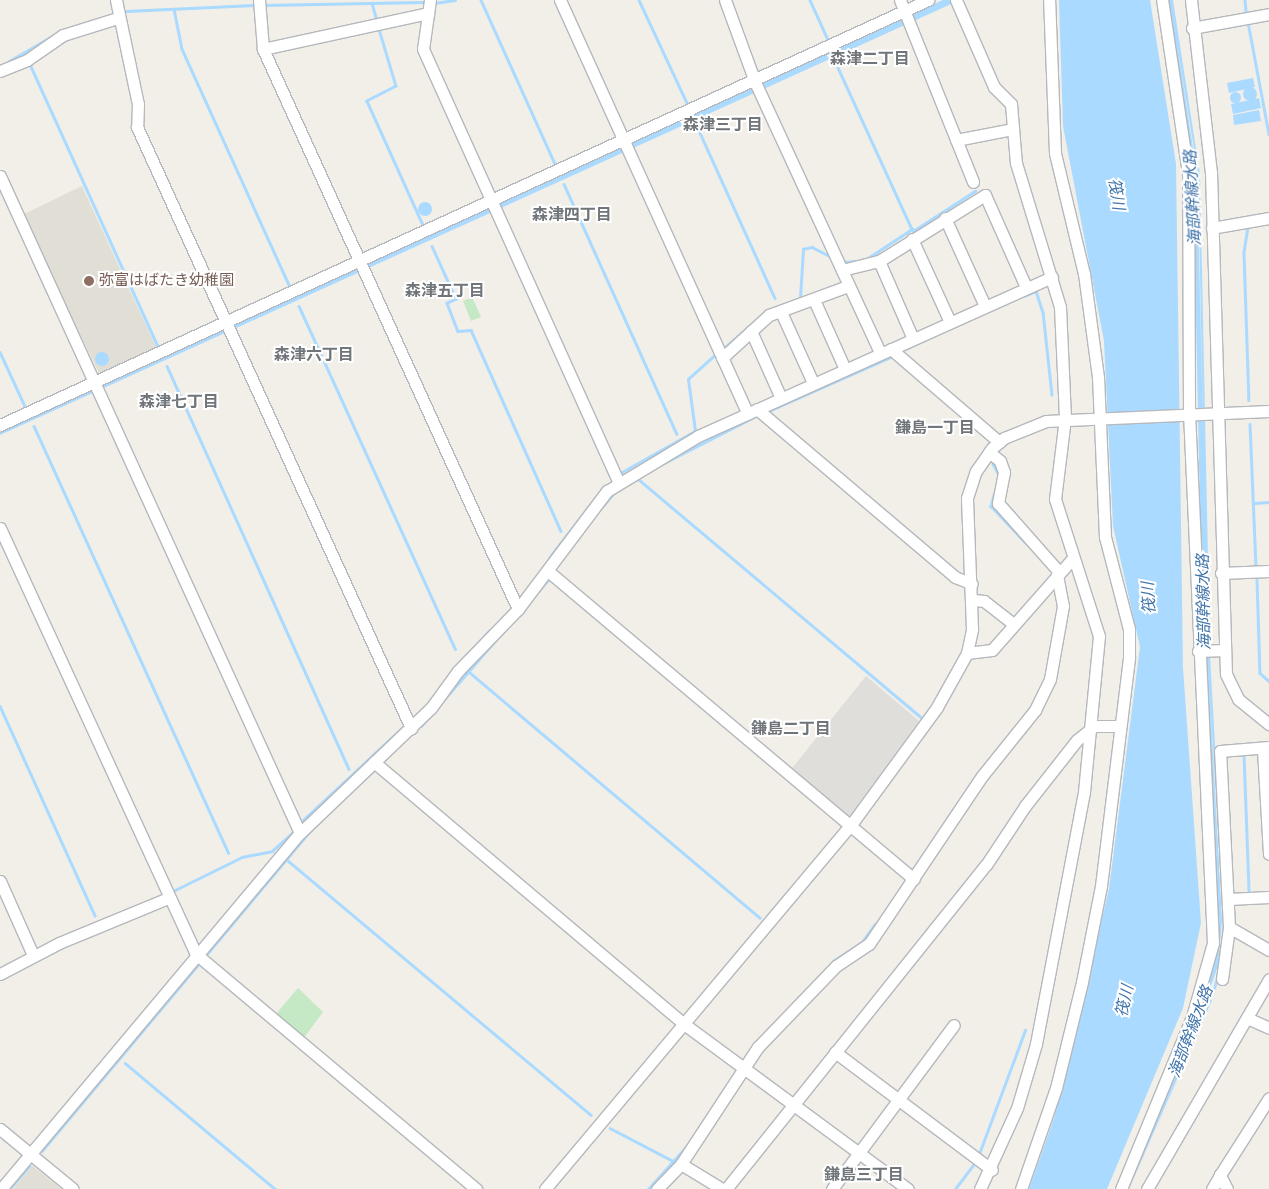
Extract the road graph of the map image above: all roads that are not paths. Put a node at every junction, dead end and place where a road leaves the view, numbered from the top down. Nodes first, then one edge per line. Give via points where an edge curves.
1 (116, 0) edge
2 (259, 0) edge
3 (430, 0) edge
4 (560, 0) edge
5 (725, 0) edge
6 (900, 0) edge
7 (928, 0) edge
8 (1049, 0) edge
9 (1162, 0) edge
10 (1190, 0) edge
11 (957, 1) edge
12 (428, 13) junction
13 (1269, 14) edge
14 (907, 17) junction
15 (118, 18) junction
16 (1192, 28) junction
17 (263, 49) junction
18 (0, 71) edge
19 (757, 85) junction
20 (1012, 129) junction
21 (956, 140) junction
22 (626, 144) junction
23 (0, 176) edge
24 (973, 182) dead end
25 (493, 205) junction
26 (945, 218) junction
27 (1269, 218) edge
28 (1212, 228) junction
29 (912, 239) junction
30 (359, 260) junction
31 (879, 261) junction
32 (842, 270) junction
33 (1052, 277) junction
34 (848, 286) junction
35 (1026, 287) junction
36 (815, 302) junction
37 (985, 306) junction
38 (781, 312) junction
39 (950, 322) junction
40 (227, 326) junction
41 (752, 332) junction
42 (913, 339) junction
43 (891, 349) junction
44 (880, 353) junction
45 (722, 358) junction
46 (844, 369) junction
47 (813, 383) junction
48 (96, 385) junction
49 (781, 398) junction
50 (752, 411) junction
51 (1269, 411) edge
52 (1189, 413) junction
53 (1211, 413) junction
54 (1100, 417) junction
55 (1065, 418) junction
56 (0, 425) edge
57 (999, 442) junction
58 (989, 452) junction
59 (618, 481) junction
60 (0, 528) edge
61 (1073, 558) junction
62 (548, 571) junction
63 (1269, 571) edge
64 (1221, 573) junction
65 (1058, 574) junction
66 (972, 584) junction
67 (974, 600) junction
68 (518, 609) junction
69 (1013, 624) junction
70 (1225, 650) junction
71 (1204, 651) junction
72 (967, 653) junction
73 (1269, 724) edge
74 (1094, 726) junction
75 (1118, 726) junction
76 (411, 728) junction
77 (1266, 748) edge
78 (374, 762) junction
79 (850, 826) junction
80 (300, 833) junction
81 (1269, 854) edge
82 (914, 879) junction
83 (0, 881) edge
84 (1269, 897) edge
85 (168, 898) junction
86 (1228, 899) junction
87 (1229, 927) junction
88 (1269, 950) edge
89 (34, 955) junction
90 (201, 958) junction
91 (0, 974) edge
92 (1222, 979) dead end
93 (1269, 979) edge
94 (1247, 1018) junction
95 (684, 1024) junction
96 (954, 1025) dead end
97 (1269, 1028) edge
98 (835, 1052) junction
99 (745, 1068) junction
100 (1269, 1098) edge
101 (898, 1100) junction
102 (793, 1105) junction
103 (0, 1129) edge
104 (31, 1154) junction
105 (859, 1154) junction
106 (681, 1164) junction
107 (992, 1170) junction
108 (1220, 1175) junction
109 (1, 1189) edge
110 (73, 1189) edge
111 (476, 1189) edge
112 (545, 1189) edge
113 (657, 1189) edge
114 (722, 1189) edge
115 (726, 1189) edge
116 (832, 1189) edge
117 (908, 1189) edge
118 (980, 1189) edge
119 (1021, 1189) edge
120 (1121, 1189) edge
121 (1147, 1189) edge
122 (1212, 1189) edge
123 (1227, 1189) edge

1 - 15 street
2 - 17 street
3 - 12 street
4 - 22 street
5 - 19 street
6 - 14 street
7 - 14 street
8 - 54 street via 1055,154 1084,274
9 - 52 street via 1188,173
10 - 16 street
11 - 20 street via 994,87 1011,104
12 - 17 street
12 - 25 street via 424,49
13 - 16 street
14 - 19 street
14 - 21 street
15 - 18 street via 63,35 27,60
15 - 40 street via 138,104 137,127
16 - 28 street via 1211,172
17 - 30 street
19 - 22 street
19 - 32 street
20 - 21 street
20 - 33 street via 1016,163
21 - 24 street
22 - 25 street
22 - 45 street
23 - 48 street
25 - 30 street
25 - 59 street
26 - 29 street
26 - 35 street via 985,196
26 - 37 street
27 - 28 street
28 - 53 street
29 - 31 street
29 - 39 street
30 - 40 street
30 - 68 street
31 - 32 street
31 - 42 street
32 - 34 street
33 - 35 street
33 - 55 street via 1066,351
34 - 36 street
34 - 44 street
35 - 37 street
36 - 38 street
36 - 46 street
37 - 39 street
38 - 41 street via 769,315
38 - 47 street
39 - 42 street
40 - 48 street
40 - 76 street
41 - 45 street
41 - 49 street
42 - 43 street
43 - 44 street
43 - 57 street
44 - 46 street
45 - 50 street
46 - 47 street
47 - 49 street
48 - 56 street
48 - 80 street
49 - 50 street
50 - 59 street
50 - 66 street via 955,577
51 - 53 street
52 - 53 street
52 - 54 street
52 - 71 street
53 - 64 street
54 - 55 street
54 - 75 street via 1105,537 1130,640
55 - 57 street via 1031,425
55 - 61 street via 1053,486
57 - 58 street
58 - 65 street via 1004,472 998,503
58 - 66 street via 976,471 967,498
59 - 62 street via 583,518
60 - 85 street
61 - 65 street
61 - 74 street via 1099,636
62 - 68 street
62 - 79 street
63 - 64 street
64 - 70 street
65 - 69 street
65 - 82 street via 1064,606 1050,678 1035,710 982,776
66 - 67 street
67 - 69 street via 984,601
67 - 72 street
68 - 76 street
69 - 72 street via 992,650
70 - 71 street
70 - 73 street via 1230,688
71 - 120 street via 1213,943 1192,1017
72 - 79 street via 900,763
74 - 75 street
74 - 98 street via 1036,792 986,865
74 - 107 street via 1036,1044
75 - 119 street via 1101,886 1082,982 1056,1088
76 - 78 street
77 - 81 street
77 - 86 street via 1220,751
78 - 80 street
78 - 95 street
79 - 82 street
79 - 95 street
80 - 90 street
82 - 99 street via 869,944 836,966 758,1047
83 - 89 street
84 - 86 street
85 - 89 street
85 - 90 street
86 - 87 street
87 - 88 street
87 - 92 street
89 - 91 street
90 - 104 street
90 - 111 street
93 - 94 street
94 - 97 street
94 - 121 street
95 - 99 street
95 - 112 street
96 - 101 street
98 - 101 street
98 - 102 street
99 - 102 street
99 - 106 street
100 - 108 street
101 - 105 street
101 - 107 street
102 - 105 street
102 - 115 street
103 - 104 street
104 - 109 street
104 - 110 street
105 - 116 street
105 - 117 street
106 - 113 street
106 - 114 street
107 - 118 street
108 - 122 street
108 - 123 street

